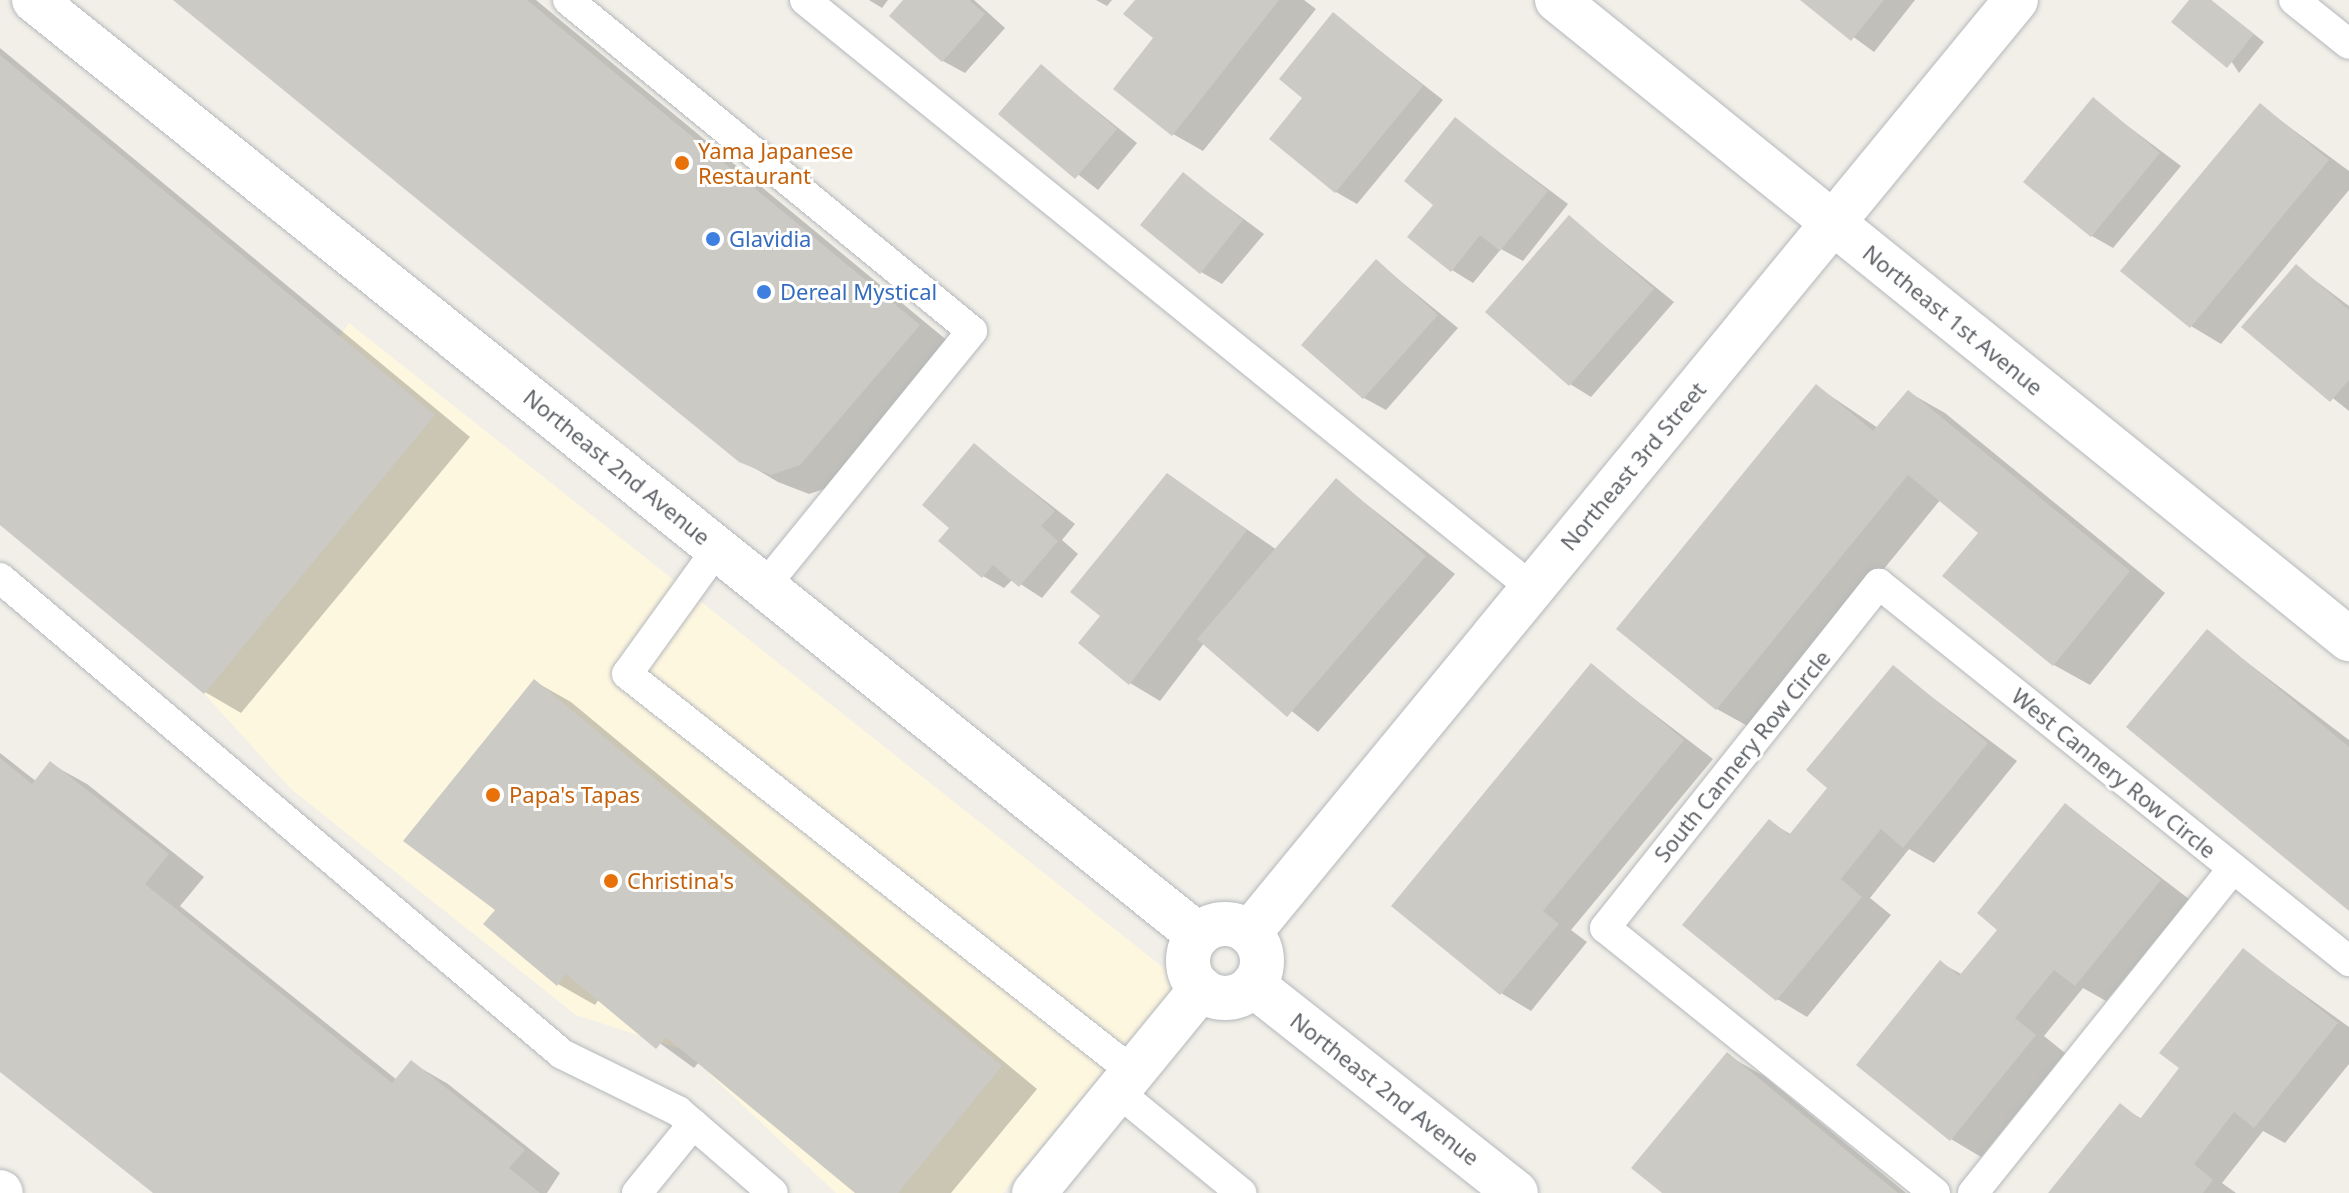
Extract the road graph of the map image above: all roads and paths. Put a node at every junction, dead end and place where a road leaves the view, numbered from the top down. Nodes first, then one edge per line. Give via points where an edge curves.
1 (34, 0) edge
2 (568, 0) edge
3 (805, 0) edge
4 (1557, 0) edge
5 (2016, 0) edge
6 (2294, 0) edge
7 (2349, 44) edge
8 (1833, 223) junction
9 (718, 548) junction
10 (0, 578) edge
11 (1879, 584) joint
12 (765, 586) junction
13 (1532, 588) junction
14 (2349, 639) edge
15 (2233, 868) junction
16 (1250, 932) junction
17 (1198, 935) junction
18 (2349, 961) edge
19 (1253, 985) junction
20 (1201, 989) junction
21 (1125, 1082) junction
22 (693, 1124) junction
23 (637, 1193) edge
24 (773, 1193) edge
25 (1034, 1193) edge
26 (1241, 1193) edge
27 (1516, 1193) edge
28 (1935, 1193) edge
29 (1973, 1193) edge

1 - 9 street, Northeast 2nd Avenue
2 - 12 lane via 972,331
3 - 13 lane
4 - 8 street, Northeast 1st Avenue
5 - 8 street, Northeast 3rd Street
6 - 7 lane
8 - 13 street, Northeast 3rd Street
8 - 14 street, Northeast 1st Avenue
9 - 12 street, Northeast 2nd Avenue
9 - 21 lane via 627,674
10 - 22 lane via 562,1054
11 - 15 lane, West Cannery Row Circle
11 - 28 lane, South Cannery Row Circle via 1605,928
12 - 17 street, Northeast 2nd Avenue
13 - 16 street, Northeast 3rd Street
15 - 18 lane, West Cannery Row Circle
15 - 29 lane
16 - 17 street via 1218,923
16 - 19 street via 1263,964
17 - 20 street via 1189,969
19 - 20 street via 1222,998
19 - 27 street, Northeast 2nd Avenue
20 - 21 street
21 - 25 street
21 - 26 lane
22 - 23 lane
22 - 24 lane

